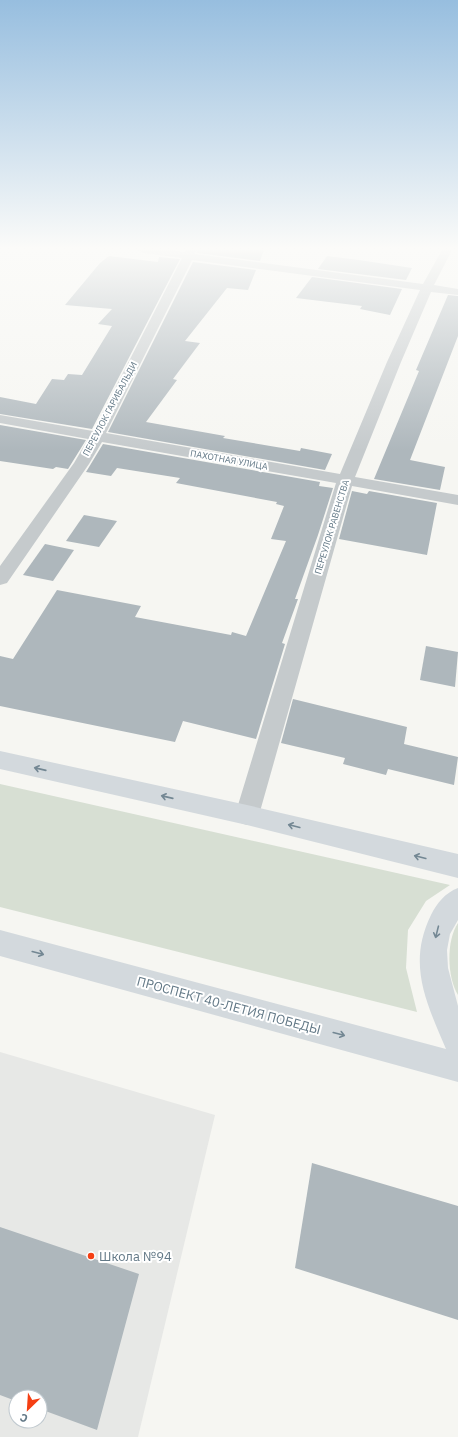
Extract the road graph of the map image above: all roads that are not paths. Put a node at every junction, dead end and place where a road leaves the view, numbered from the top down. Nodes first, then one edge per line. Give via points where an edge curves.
1 (158, 317) edge
2 (414, 317) edge
3 (0, 419) edge
4 (97, 437) junction
5 (345, 481) junction
6 (458, 500) edge
7 (0, 579) edge
8 (0, 760) edge
9 (247, 815) junction
10 (458, 866) edge
11 (458, 900) edge
12 (0, 943) edge
13 (458, 1041) edge
14 (458, 1067) edge

1 - 4 street, ПЕРЕУЛОК ГАРИБАЛЬДИ
2 - 5 street, ПЕРЕУЛОК РАВЕНСТВА
3 - 4 street, ПАХОТНАЯ УЛИЦА
4 - 5 street, ПАХОТНАЯ УЛИЦА
4 - 7 street, ПЕРЕУЛОК ГАРИБАЛЬДИ via 81,464
5 - 6 street, ПАХОТНАЯ УЛИЦА
5 - 9 street, ПЕРЕУЛОК РАВЕНСТВА
9 -> 8 main road
10 -> 9 main road
11 -> 13 main road via 439,925 432,953 437,986
12 -> 14 main road, ПРОСПЕКТ 40-ЛЕТИЯ ПОБЕДЫ

